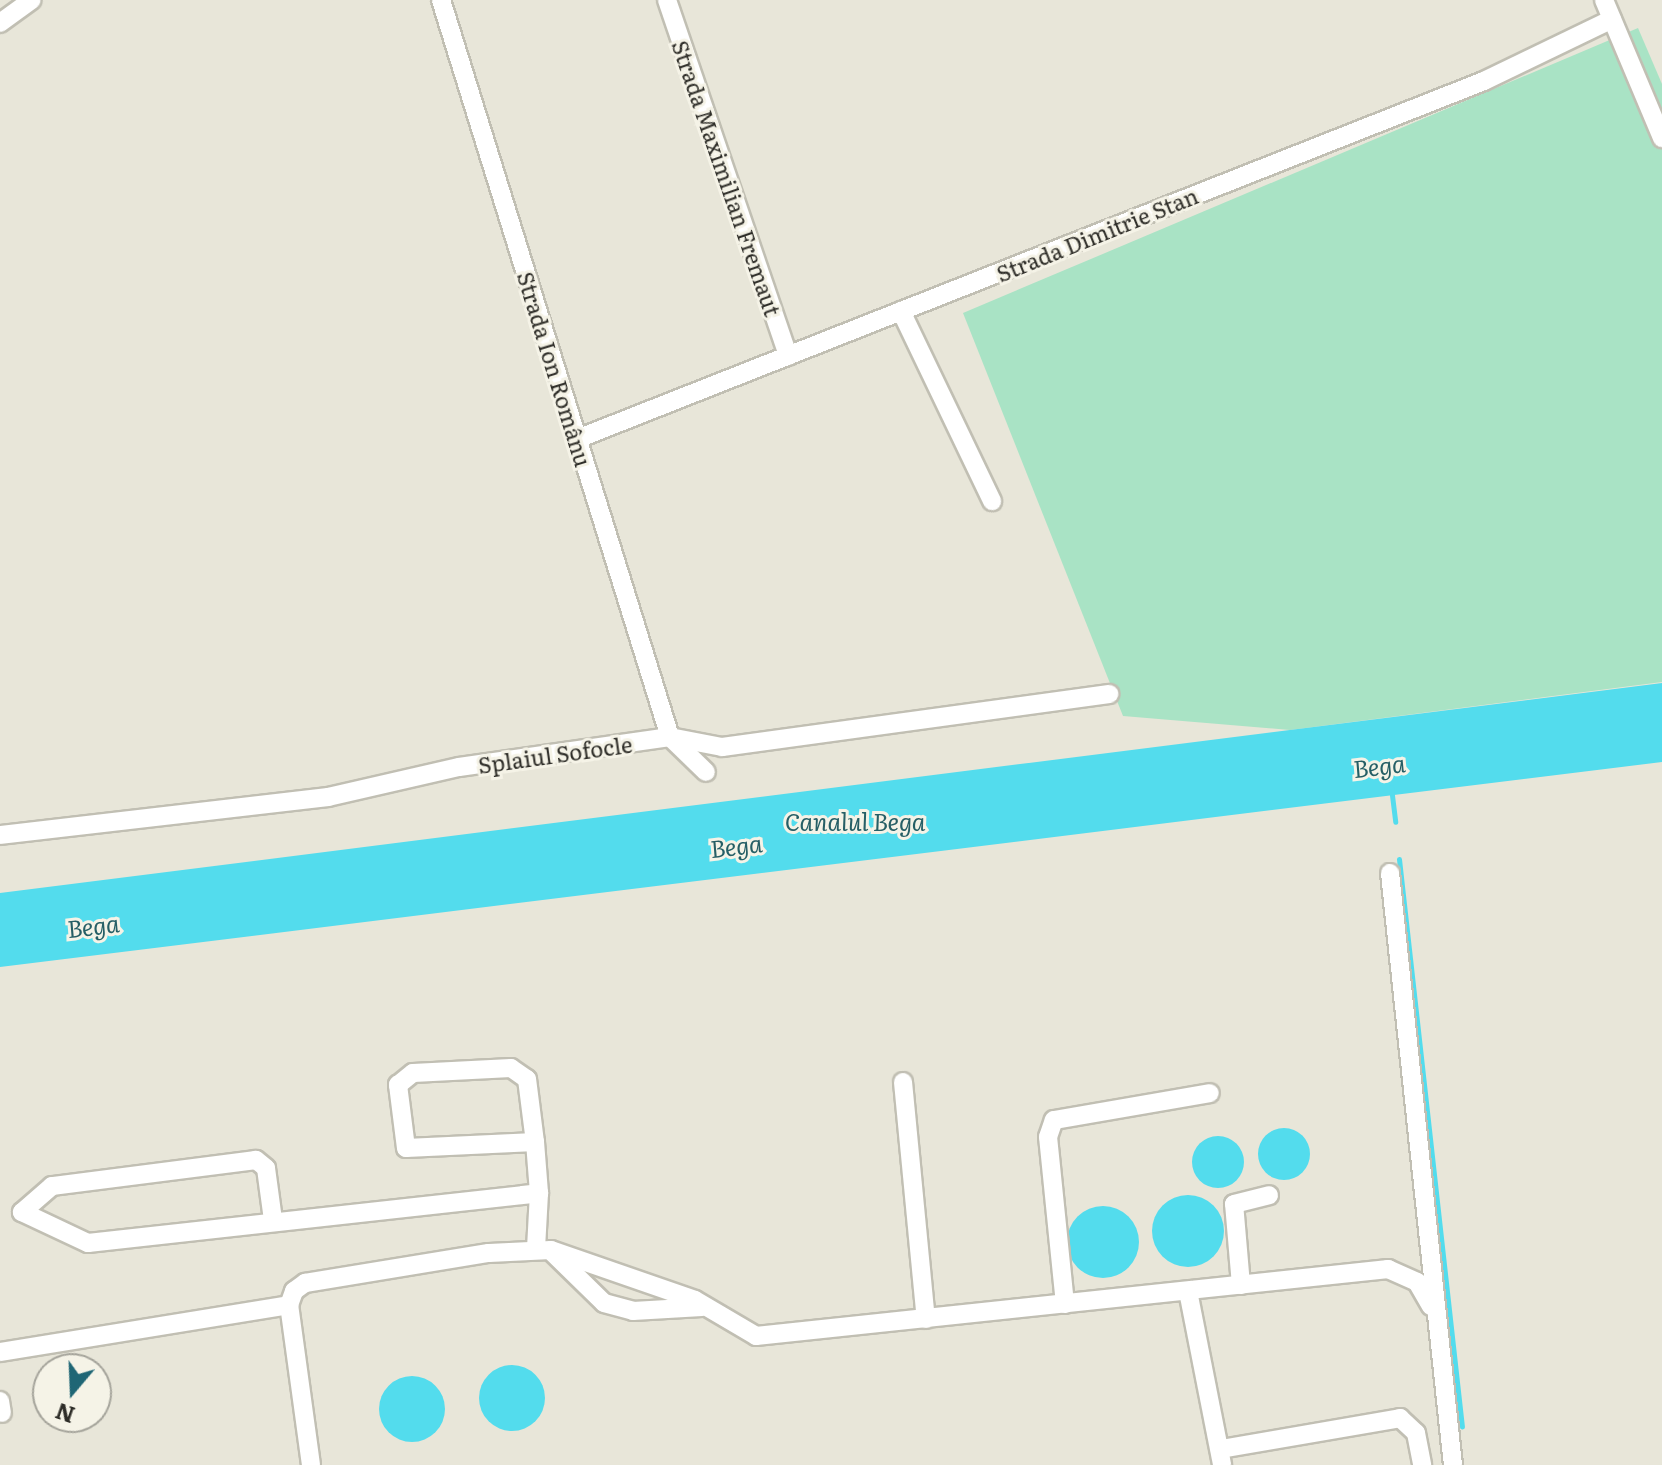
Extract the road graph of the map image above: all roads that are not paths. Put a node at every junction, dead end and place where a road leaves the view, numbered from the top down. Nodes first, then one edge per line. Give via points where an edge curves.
1 (32, 0) edge
2 (441, 0) edge
3 (667, 0) edge
4 (1604, 0) edge
5 (1612, 19) junction
6 (0, 23) edge
7 (1662, 138) edge
8 (901, 311) junction
9 (788, 356) junction
10 (577, 439) junction
11 (992, 501) dead end
12 (1109, 694) dead end
13 (670, 737) junction
14 (706, 772) dead end
15 (0, 835) edge
16 (1390, 873) dead end
17 (903, 1082) dead end
18 (1210, 1093) dead end
19 (535, 1142) junction
20 (539, 1193) junction
21 (1269, 1195) dead end
22 (273, 1220) junction
23 (543, 1250) junction
24 (1241, 1285) junction
25 (1188, 1291) junction
26 (1065, 1304) junction
27 (289, 1305) junction
28 (705, 1306) junction
29 (1431, 1306) junction
30 (926, 1319) junction
31 (0, 1352) edge
32 (1221, 1457) edge
33 (311, 1465) edge
34 (1422, 1465) edge
35 (1453, 1465) edge

1 - 6 street
2 - 10 street, Strada Ion Românu
3 - 9 street, Strada Maximilian Fremaut
4 - 5 street
5 - 7 street
5 - 8 street, Strada Dimitrie Stan via 1484,81
8 - 9 street, Strada Dimitrie Stan
8 - 11 street
9 - 10 street, Strada Dimitrie Stan
10 - 13 street, Strada Ion Românu
12 - 13 street, Splaiul Sofocle via 722,747
13 - 14 street
13 - 15 street, Splaiul Sofocle via 459,767 328,797
16 - 29 street via 1436,1272
17 - 30 street
18 - 26 street via 1054,1120 1048,1137
19 - 19 street via 527,1079 511,1068 413,1073 398,1085 406,1148
19 - 20 street
20 - 22 street
20 - 23 street
21 - 24 street via 1234,1204
22 - 22 street via 88,1243 22,1212 52,1186 256,1160 266,1168
23 - 27 street via 305,1283
23 - 28 street
23 - 28 street via 604,1303 633,1311
24 - 25 street
24 - 29 street via 1388,1269 1417,1282
25 - 26 street
25 - 32 street
26 - 30 street
27 - 31 street
27 - 33 street
28 - 30 street via 756,1336
29 - 35 street
32 - 34 street via 1400,1418 1416,1433

